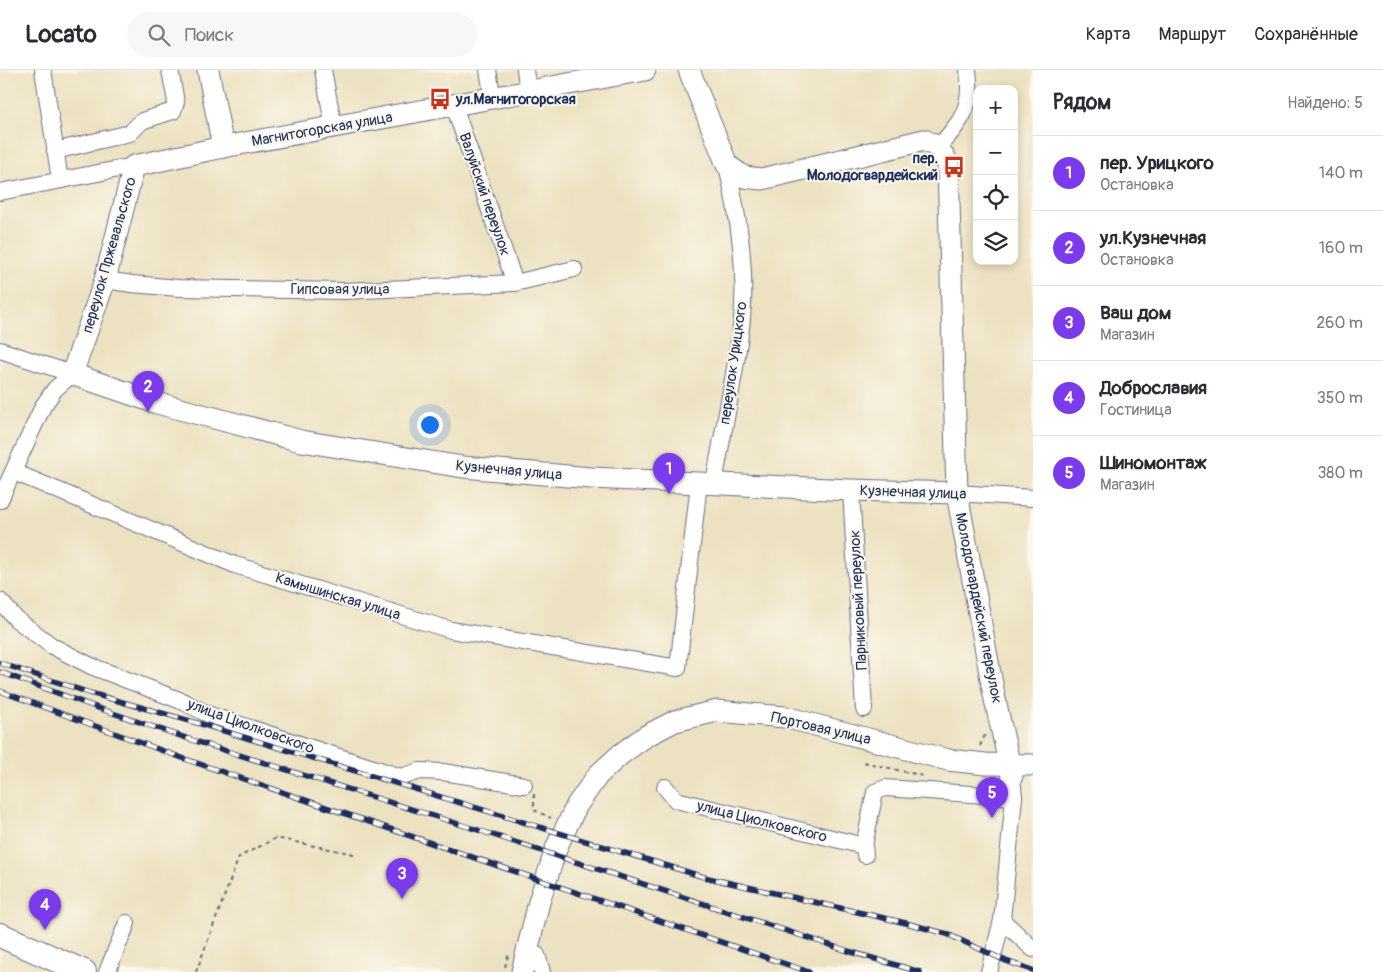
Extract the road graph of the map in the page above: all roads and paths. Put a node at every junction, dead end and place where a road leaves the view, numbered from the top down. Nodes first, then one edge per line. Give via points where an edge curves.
1 (43, 70) edge
2 (170, 70) edge
3 (208, 70) edge
4 (324, 70) edge
5 (488, 70) edge
6 (525, 70) edge
7 (645, 70) edge
8 (690, 70) edge
9 (968, 70) edge
10 (528, 92) junction
11 (493, 99) junction
12 (454, 106) junction
13 (334, 128) junction
14 (223, 147) junction
15 (938, 147) junction
16 (55, 151) junction
17 (727, 165) junction
18 (134, 166) junction
19 (60, 180) junction
20 (0, 192) edge
21 (574, 269) dead end
22 (105, 280) junction
23 (515, 283) junction
24 (0, 350) edge
25 (72, 374) junction
26 (14, 472) junction
27 (707, 483) junction
28 (851, 490) junction
29 (957, 493) junction
30 (1033, 498) edge
31 (0, 500) edge
32 (0, 600) edge
33 (678, 668) joint
34 (864, 709) dead end
35 (1033, 765) edge
36 (1033, 776) edge
37 (1012, 779) junction
38 (524, 786) joint
39 (666, 788) dead end
40 (556, 821) dead end
41 (354, 854) dead end
42 (1002, 920) junction
43 (127, 923) dead end
44 (0, 935) edge
45 (1033, 949) edge
46 (538, 966) edge
47 (84, 972) edge
48 (107, 972) edge
49 (196, 972) edge
50 (522, 972) edge
51 (989, 972) edge

1 - 16 street
2 - 16 street via 176,102 173,111 142,122 130,134
3 - 14 main road
4 - 13 street
5 - 11 street
6 - 10 street
7 - 10 main road, Магнитогорская улица
8 - 17 main road, переулок Урицкого
9 - 15 street via 967,109
10 - 11 main road, Магнитогорская улица
11 - 12 main road, Магнитогорская улица
12 - 13 main road, Магнитогорская улица
12 - 23 street, Валуйский переулок
13 - 14 main road, Магнитогорская улица
14 - 18 main road, Магнитогорская улица
15 - 17 main road via 924,140 762,179 744,177
15 - 29 main road, Молодогвардейский переулок via 948,163
16 - 19 street
17 - 27 street, переулок Урицкого via 743,265 742,318
18 - 19 street, Магнитогорская улица
18 - 22 main road, переулок Пржевальского
19 - 20 street, Магнитогорская улица
21 - 23 street, Гипсовая улица
22 - 23 street, Гипсовая улица via 179,288 343,291
22 - 25 main road, переулок Пржевальского
24 - 25 street, Кузнечная улица
25 - 26 street, переулок Пржевальского via 55,389 43,406
25 - 27 main road, Кузнечная улица via 157,403 301,441 463,467 591,478
26 - 31 street, переулок Пржевальского
26 - 33 street, Камышинская улица via 235,565 451,630
27 - 28 main road, Кузнечная улица
27 - 33 street, переулок Урицкого
28 - 29 main road, Кузнечная улица
28 - 34 street, Парниковый переулок
29 - 30 street, Кузнечная улица
29 - 37 main road, Молодогвардейский переулок
32 - 38 street, улица Циолковского via 16,619 52,646 91,666 210,714 401,777 420,771 443,772
35 - 37 main road, Портовая улица
36 - 37 main road, Портовая улица
37 - 39 street, улица Циолковского via 885,788 875,792 865,851 676,800
37 - 42 street, Молодогвардейский переулок
37 - 46 main road, Портовая улица via 945,772 784,729 720,723 679,732 630,762 608,784 590,810 568,850 547,903
37 - 50 main road, Портовая улица via 785,717 718,711 675,721 621,754 598,775 577,806 557,846
38 - 40 path via 534,790 534,810
41 - 49 path via 276,838 239,857
42 - 45 street
42 - 51 street, Молодогвардейский переулок
43 - 48 street
44 - 47 highway

